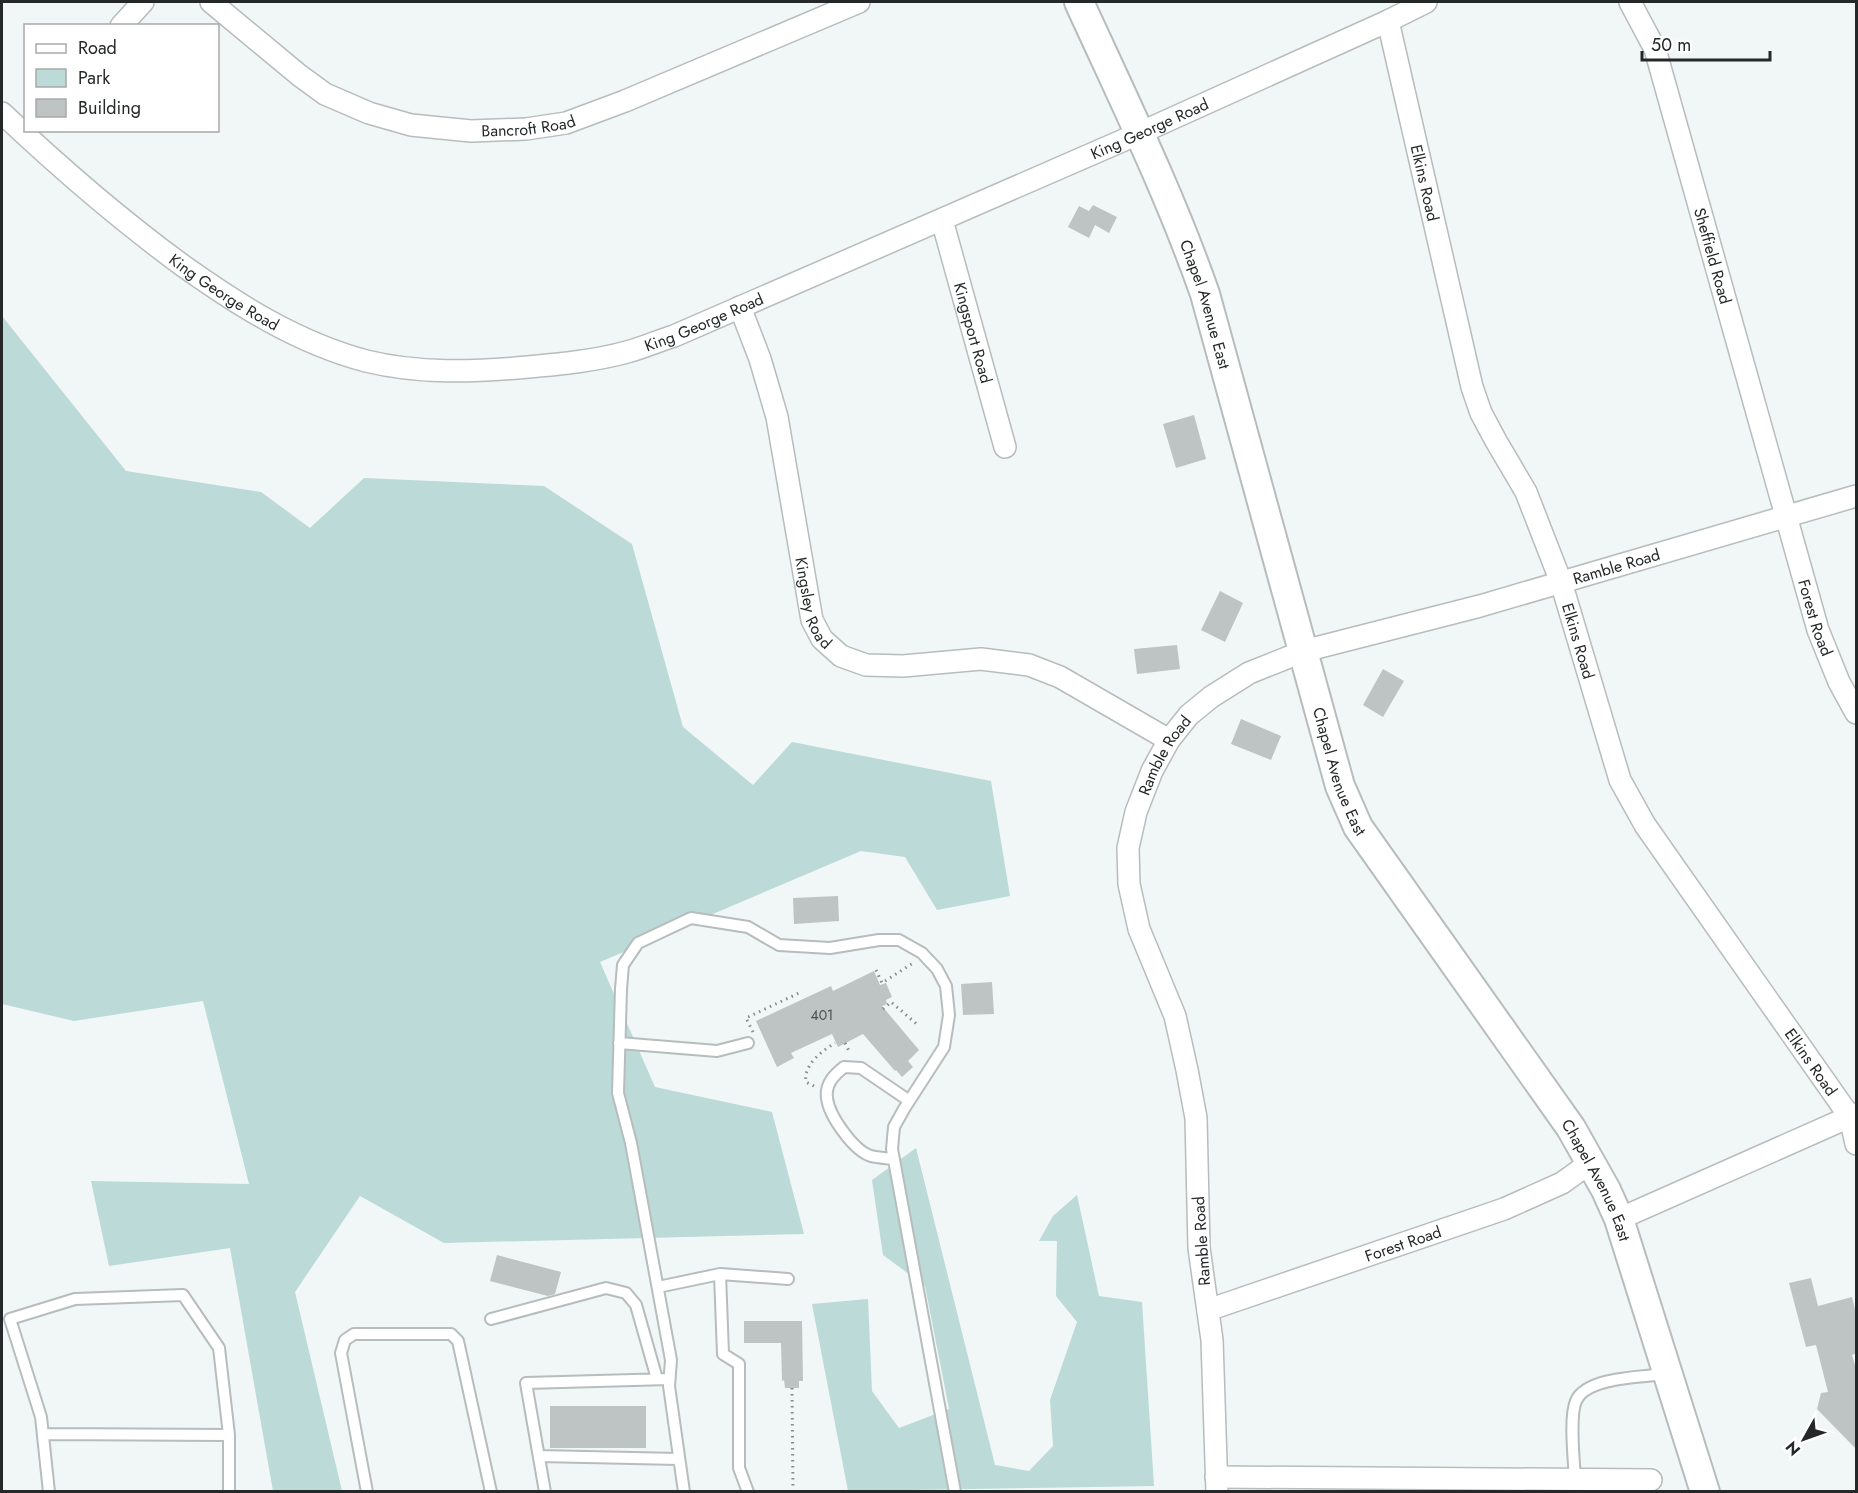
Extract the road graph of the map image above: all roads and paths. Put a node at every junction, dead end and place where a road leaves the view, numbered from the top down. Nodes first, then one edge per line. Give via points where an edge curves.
1 (143, 2) edge
2 (211, 2) edge
3 (859, 2) edge
4 (1079, 2) edge
5 (1426, 2) edge
6 (1630, 2) edge
7 (1388, 21) junction
8 (123, 24) edge
9 (2, 113) edge
10 (24, 131) edge
11 (25, 132) edge
12 (1140, 133) junction
13 (942, 220) junction
14 (740, 307) junction
15 (1005, 447) dead end
16 (1857, 496) edge
17 (1785, 517) junction
18 (1561, 582) junction
19 (1304, 651) junction
20 (1857, 713) edge
21 (1169, 740) junction
22 (925, 955) junction
23 (876, 970) dead end
24 (798, 993) dead end
25 (883, 1009) dead end
26 (919, 1026) dead end
27 (752, 1041) joint
28 (619, 1043) junction
29 (835, 1043) dead end
30 (845, 1043) dead end
31 (850, 1053) dead end
32 (814, 1086) dead end
33 (909, 1100) junction
34 (1853, 1115) edge
35 (1857, 1144) edge
36 (894, 1159) junction
37 (1590, 1163) junction
38 (1619, 1219) junction
39 (720, 1274) junction
40 (788, 1279) dead end
41 (658, 1287) junction
42 (1208, 1310) junction
43 (491, 1319) dead end
44 (1668, 1373) junction
45 (657, 1379) junction
46 (669, 1379) junction
47 (792, 1388) dead end
48 (43, 1434) junction
49 (229, 1436) junction
50 (539, 1456) junction
51 (679, 1459) junction
52 (1575, 1479) junction
53 (1651, 1480) dead end
54 (1217, 1484) edge
55 (1623, 1485) edge
56 (49, 1491) edge
57 (229, 1491) edge
58 (367, 1491) edge
59 (491, 1491) edge
60 (545, 1491) edge
61 (684, 1491) edge
62 (748, 1491) edge
63 (792, 1491) edge
64 (955, 1491) edge
65 (1705, 1491) edge

1 - 8 street
2 - 3 street, Bancroft Road via 325,94 411,126 471,131 566,123
4 - 12 street, Chapel Avenue East
5 - 7 street, King George Road
6 - 17 street, Sheffield Road via 1655,49
7 - 12 street, King George Road
7 - 18 street, Elkins Road via 1472,387 1481,413 1526,492
9 - 10 street, King George Road
11 - 14 street, King George Road via 65,172 133,228 216,289 316,345 366,361 412,369 477,372 577,363 674,336
12 - 13 street, King George Road
12 - 19 street, Chapel Avenue East via 1205,294
13 - 14 street, King George Road
13 - 15 street, Kingsport Road
14 - 21 street, Kingsley Road via 777,417 812,620 822,639 841,656 866,665 981,659 1029,665 1060,677
16 - 17 street, Ramble Road
17 - 18 street, Ramble Road
17 - 20 street, Forest Road via 1818,630 1839,682
18 - 19 street, Ramble Road
18 - 34 street, Elkins Road via 1620,780 1645,825
19 - 21 street, Ramble Road via 1249,673 1210,698 1189,715
19 - 37 street, Chapel Avenue East via 1340,786 1358,826 1571,1128
21 - 42 street, Ramble Road via 1136,812 1128,848 1129,884 1139,929 1175,1016 1196,1118 1198,1248
22 - 23 path via 882,983
22 - 28 lane via 899,940 830,948 779,945 748,927 691,918 638,943 623,965
22 - 33 lane via 946,986 949,1015 944,1047
24 - 27 path via 746,1018
25 - 26 path via 891,1002
27 - 28 lane via 717,1051
28 - 41 lane via 618,1093
29 - 32 path via 808,1067 806,1082
30 - 31 path
33 - 36 lane via 894,1127
33 - 36 lane via 861,1068 844,1067 828,1087 832,1114 853,1144 871,1156
34 - 35 street, Elkins Road
34 - 38 street
36 - 64 lane
37 - 38 street, Chapel Avenue East
37 - 42 street, Forest Road via 1562,1183 1504,1209
38 - 44 street, Chapel Avenue East
39 - 40 lane
39 - 41 lane
39 - 62 lane via 723,1354 739,1364 739,1468
41 - 46 lane via 671,1360
42 - 54 street, Ramble Road
43 - 45 lane via 606,1288 626,1293 636,1305
44 - 52 lane via 1594,1385 1579,1395 1573,1409
44 - 65 street, Chapel Avenue East
45 - 46 lane
45 - 50 lane via 526,1383
46 - 51 lane
47 - 63 path
48 - 49 lane
48 - 49 lane via 10,1319 75,1299 183,1295 219,1348
48 - 56 lane
49 - 57 lane
50 - 51 lane
50 - 60 lane
51 - 61 lane
52 - 54 street
52 - 55 street
53 - 55 street
58 - 59 lane via 341,1353 345,1340 354,1334 434,1333 451,1334 458,1341

